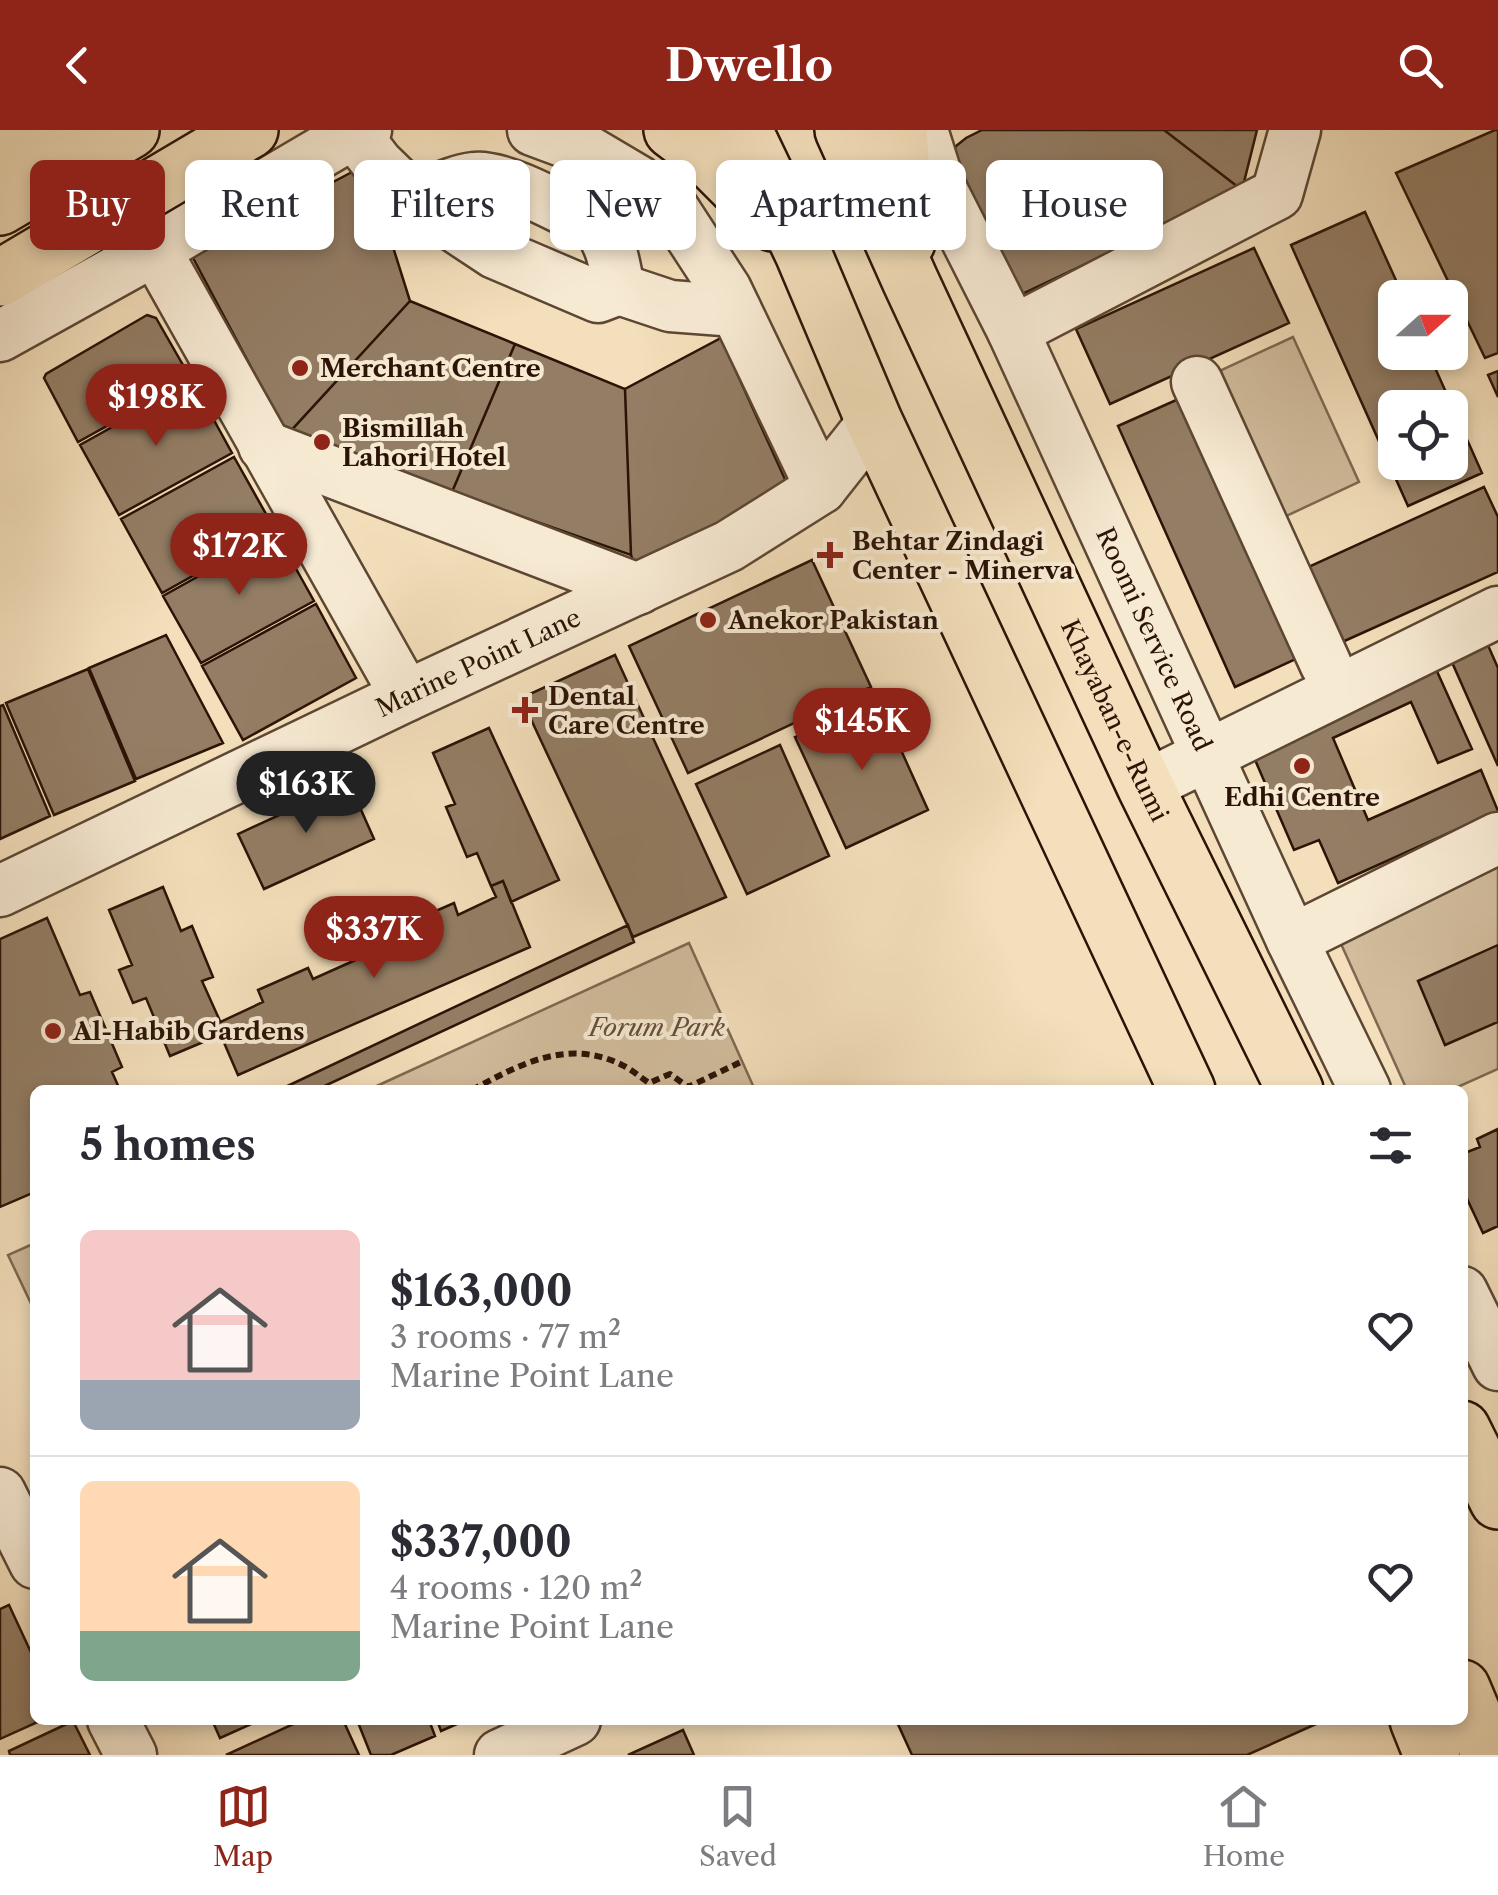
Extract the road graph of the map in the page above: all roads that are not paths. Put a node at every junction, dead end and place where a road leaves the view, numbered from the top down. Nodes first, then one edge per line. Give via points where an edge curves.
1 (51, 130) edge
2 (131, 130) edge
3 (250, 130) edge
4 (533, 130) edge
5 (843, 130) edge
6 (900, 130) edge
7 (922, 130) edge
8 (1295, 130) edge
9 (360, 132) edge
10 (707, 138) edge
11 (0, 160) edge
12 (376, 160) edge
13 (603, 160) edge
14 (530, 195) edge
15 (0, 207) edge
16 (165, 244) edge
17 (696, 244) edge
18 (155, 250) joint
19 (490, 250) edge
20 (0, 278) edge
21 (910, 280) junction
22 (619, 289) junction
23 (736, 310) junction
24 (1013, 331) junction
25 (0, 336) edge
26 (1197, 382) dead end
27 (874, 421) junction
28 (264, 446) junction
29 (821, 488) junction
30 (638, 589) junction
31 (1498, 612) edge
32 (406, 696) junction
33 (1200, 739) junction
34 (1145, 786) junction
35 (1498, 838) edge
36 (0, 891) edge
37 (1292, 940) junction
38 (1185, 1085) edge
39 (1293, 1085) edge
40 (1363, 1085) edge
41 (1468, 1304) edge
42 (1498, 1365) edge
43 (1468, 1441) edge
44 (0, 1493) edge
45 (1498, 1501) edge
46 (22, 1562) edge
47 (1468, 1702) edge
48 (115, 1725) edge
49 (564, 1725) edge
50 (1420, 1725) edge
51 (130, 1755) edge
52 (500, 1755) edge
53 (1432, 1755) edge
54 (1490, 1755) edge

1 - 11 main road
2 - 15 main road
3 - 20 main road
4 - 13 street
5 - 21 main road, Khayaban-e-Rumi
6 - 21 main road
7 - 24 street, Roomi Service Road via 940,188
8 - 24 street via 1277,194
9 - 12 street
9 - 16 street
10 - 27 main road via 803,254
14 - 22 street via 598,226 612,250
17 - 23 street
18 - 25 street
18 - 28 street
19 - 22 street via 598,297
21 - 34 main road, Khayaban-e-Rumi
22 - 23 street via 670,306
23 - 29 street
24 - 33 street, Roomi Service Road
26 - 33 street via 1338,660
27 - 29 street, Marine Point Lane
27 - 38 main road
28 - 30 street
28 - 32 street
29 - 30 street, Marine Point Lane via 728,546
30 - 32 street, Marine Point Lane
31 - 33 street
32 - 36 street, Marine Point Lane
33 - 34 street
33 - 37 street, Roomi Service Road
34 - 39 main road, Khayaban-e-Rumi
35 - 37 street
37 - 40 street, Roomi Service Road
41 - 42 street
43 - 45 main road
44 - 46 street
47 - 54 main road
48 - 51 street
49 - 52 street
50 - 53 main road

